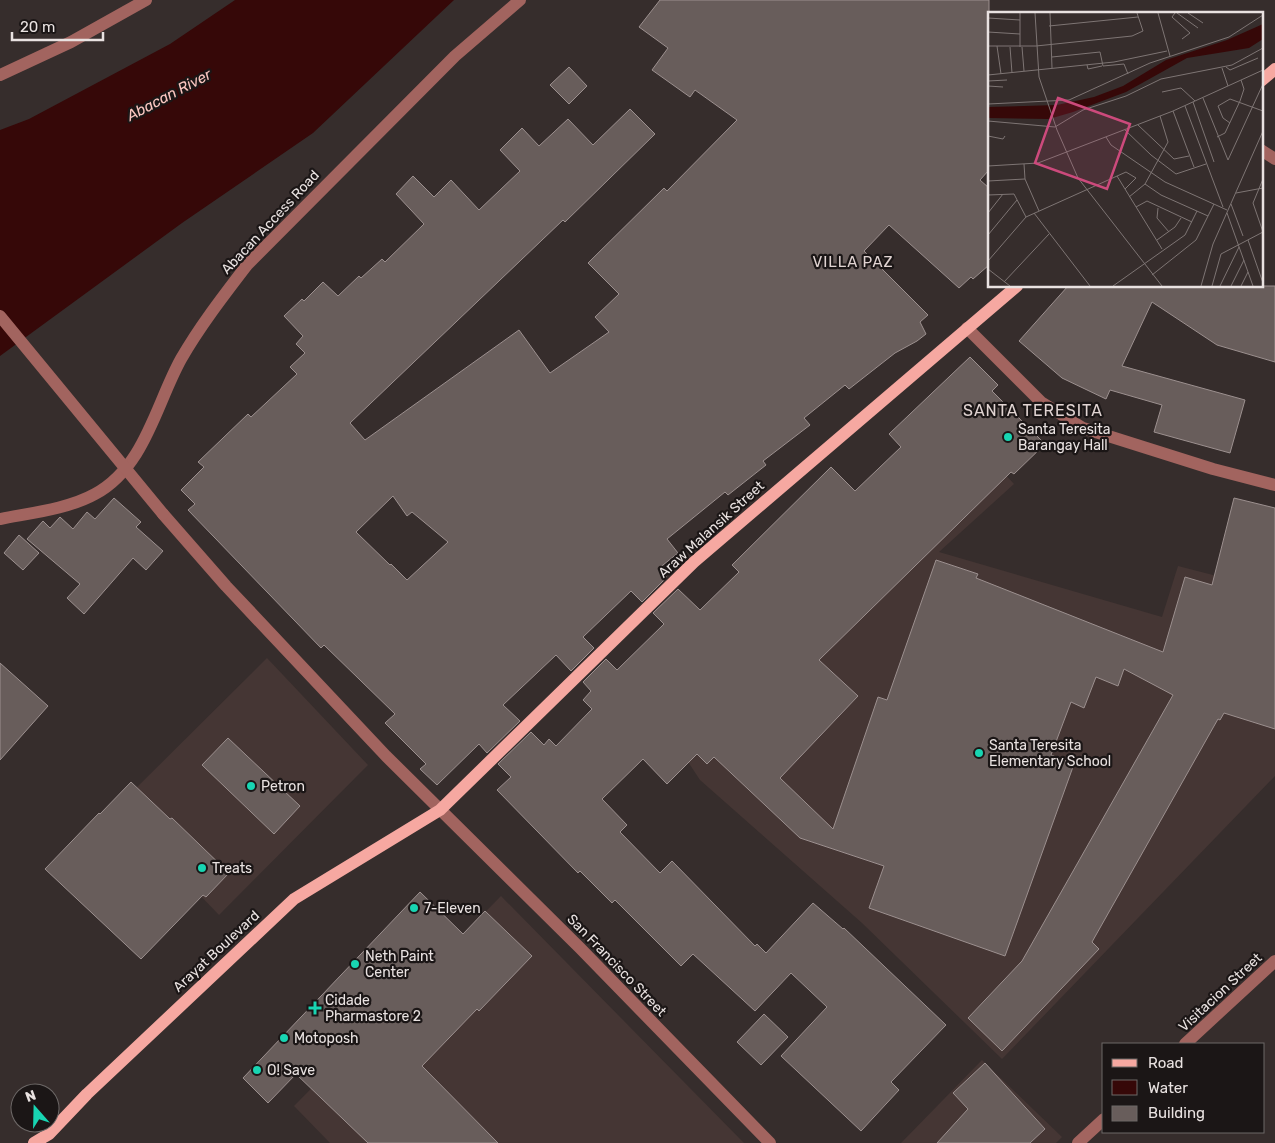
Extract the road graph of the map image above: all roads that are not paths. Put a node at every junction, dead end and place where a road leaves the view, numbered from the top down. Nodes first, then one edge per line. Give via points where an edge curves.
1 (146, 0) edge
2 (520, 0) edge
3 (1275, 69) edge
4 (0, 75) edge
5 (1262, 80) edge
6 (1262, 151) edge
7 (1275, 159) edge
8 (1015, 288) edge
9 (0, 316) edge
10 (967, 328) junction
11 (1275, 485) edge
12 (0, 519) edge
13 (440, 810) junction
14 (1275, 961) edge
15 (1186, 1043) edge
16 (1102, 1121) edge
17 (34, 1143) edge
18 (770, 1143) edge
19 (1078, 1143) edge

1 - 4 street via 71,42
2 - 12 street, Abacan Access Road via 455,56 247,265 181,359 146,436 117,479 95,494 73,503
3 - 5 main road
6 - 7 street
8 - 10 main road, Araw Malansik Street
9 - 13 street, San Francisco Street, bridge via 226,586
10 - 11 street via 1041,402 1083,428
10 - 13 main road, Araw Malansik Street via 694,562
13 - 17 main road, Arayat Boulevard via 294,899 86,1094 49,1134
13 - 18 street, San Francisco Street
14 - 15 street, Visitacion Street
16 - 19 street

